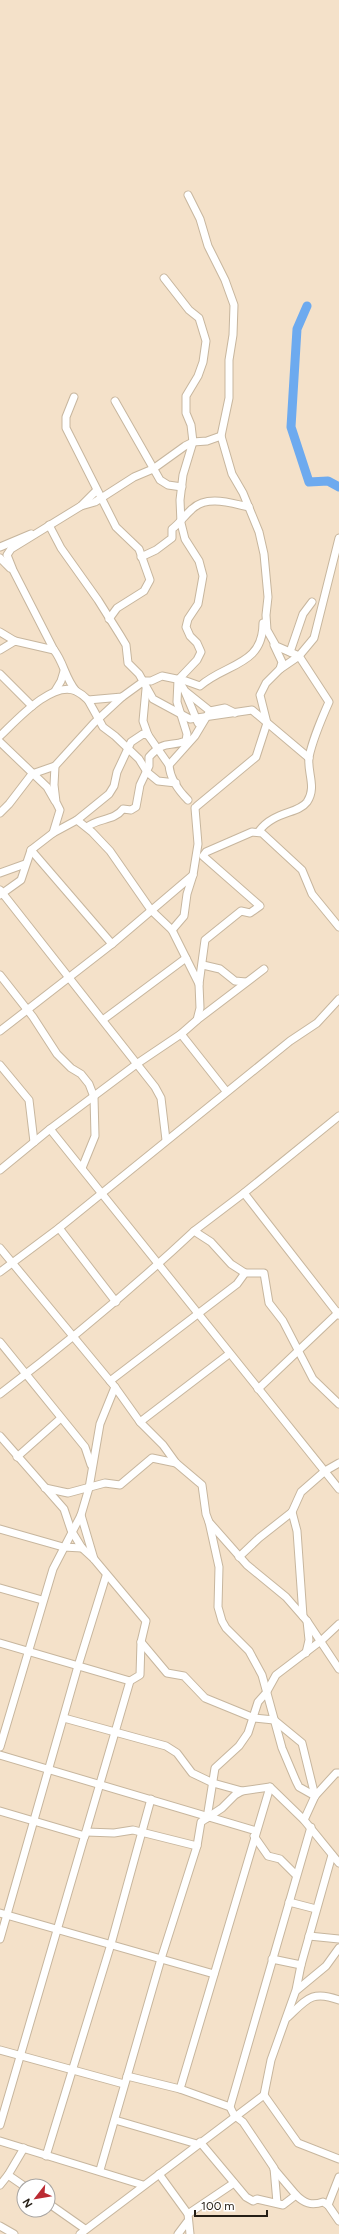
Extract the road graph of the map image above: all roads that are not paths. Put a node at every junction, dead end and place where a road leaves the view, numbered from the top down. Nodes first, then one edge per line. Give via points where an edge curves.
1 (188, 195) dead end
2 (164, 278) dead end
3 (74, 397) dead end
4 (115, 401) dead end
5 (221, 436) junction
6 (193, 442) junction
7 (153, 469) junction
8 (182, 487) junction
9 (96, 491) junction
10 (100, 498) junction
11 (81, 506) junction
12 (249, 507) junction
13 (181, 523) junction
14 (49, 525) junction
15 (42, 530) junction
16 (339, 538) edge
17 (0, 547) edge
18 (141, 557) junction
19 (0, 558) edge
20 (13, 570) junction
21 (312, 602) dead end
22 (266, 615) junction
23 (109, 619) junction
24 (0, 632) edge
25 (262, 637) junction
26 (15, 641) junction
27 (276, 646) junction
28 (0, 650) edge
29 (54, 650) junction
30 (290, 652) junction
31 (299, 656) junction
32 (280, 669) junction
33 (64, 671) junction
34 (0, 674) edge
35 (178, 680) junction
36 (145, 684) junction
37 (185, 690) junction
38 (55, 691) junction
39 (76, 691) junction
40 (122, 697) junction
41 (88, 700) junction
42 (32, 706) junction
43 (180, 714) junction
44 (209, 714) junction
45 (98, 720) junction
46 (196, 720) junction
47 (267, 723) junction
48 (200, 729) junction
49 (148, 735) junction
50 (0, 736) edge
51 (0, 742) edge
52 (158, 748) junction
53 (129, 749) junction
54 (309, 758) junction
55 (169, 764) junction
56 (55, 766) junction
57 (147, 772) junction
58 (32, 774) junction
59 (176, 783) junction
60 (188, 800) dead end
61 (56, 802) junction
62 (0, 813) edge
63 (77, 820) junction
64 (87, 827) junction
65 (259, 831) junction
66 (53, 833) junction
67 (31, 850) junction
68 (25, 864) junction
69 (0, 873) edge
70 (193, 875) junction
71 (1, 893) edge
72 (151, 910) junction
73 (339, 927) edge
74 (172, 930) junction
75 (112, 944) junction
76 (186, 958) junction
77 (202, 965) junction
78 (264, 969) dead end
79 (0, 975) edge
80 (69, 979) junction
81 (246, 982) junction
82 (199, 984) junction
83 (339, 999) edge
84 (28, 1010) junction
85 (104, 1019) junction
86 (196, 1020) junction
87 (0, 1031) edge
88 (181, 1034) junction
89 (138, 1063) junction
90 (0, 1065) edge
91 (226, 1091) junction
92 (94, 1097) junction
93 (339, 1116) edge
94 (50, 1129) junction
95 (166, 1140) junction
96 (34, 1142) junction
97 (82, 1168) junction
98 (0, 1170) edge
99 (102, 1192) junction
100 (244, 1193) junction
101 (59, 1228) junction
102 (194, 1231) junction
103 (0, 1248) edge
104 (12, 1262) junction
105 (158, 1264) junction
106 (0, 1272) edge
107 (245, 1274) junction
108 (116, 1302) junction
109 (197, 1312) junction
110 (339, 1313) edge
111 (73, 1336) junction
112 (0, 1342) edge
113 (298, 1353) junction
114 (229, 1354) junction
115 (27, 1375) junction
116 (110, 1381) junction
117 (115, 1387) junction
118 (258, 1389) junction
119 (0, 1394) edge
120 (339, 1404) edge
121 (61, 1418) junction
122 (140, 1422) junction
123 (0, 1436) edge
124 (17, 1457) junction
125 (176, 1463) junction
126 (339, 1464) edge
127 (91, 1465) junction
128 (325, 1471) junction
129 (45, 1488) junction
130 (89, 1488) junction
131 (339, 1489) edge
132 (292, 1512) junction
133 (81, 1515) junction
134 (209, 1522) junction
135 (0, 1529) edge
136 (71, 1530) junction
137 (63, 1548) junction
138 (82, 1548) junction
139 (239, 1557) junction
140 (94, 1559) junction
141 (106, 1576) junction
142 (0, 1588) edge
143 (42, 1600) junction
144 (305, 1618) junction
145 (339, 1624) edge
146 (322, 1640) junction
147 (141, 1642) junction
148 (0, 1643) edge
149 (28, 1651) junction
150 (306, 1652) junction
151 (78, 1666) junction
152 (339, 1669) edge
153 (130, 1681) junction
154 (266, 1693) junction
155 (64, 1718) junction
156 (254, 1718) junction
157 (274, 1720) junction
158 (116, 1732) junction
159 (0, 1747) edge
160 (0, 1755) edge
161 (50, 1770) junction
162 (339, 1773) edge
163 (213, 1783) junction
164 (101, 1784) junction
165 (270, 1787) junction
166 (242, 1790) junction
167 (315, 1796) junction
168 (151, 1799) junction
169 (0, 1811) edge
170 (207, 1818) junction
171 (34, 1820) junction
172 (304, 1820) junction
173 (310, 1827) junction
174 (143, 1832) junction
175 (255, 1833) junction
176 (86, 1834) junction
177 (197, 1846) junction
178 (332, 1855) junction
179 (339, 1863) edge
180 (296, 1875) junction
181 (289, 1902) junction
182 (316, 1909) junction
183 (4, 1914) edge
184 (57, 1929) junction
185 (309, 1936) junction
186 (0, 1939) edge
187 (339, 1939) edge
188 (111, 1944) junction
189 (339, 1948) edge
190 (161, 1959) junction
191 (272, 1959) junction
192 (301, 1964) junction
193 (214, 1974) junction
194 (296, 1990) junction
195 (339, 2000) edge
196 (286, 2018) junction
197 (0, 2050) edge
198 (19, 2056) junction
199 (73, 2070) junction
200 (127, 2076) junction
201 (124, 2084) junction
202 (180, 2089) junction
203 (264, 2095) junction
204 (230, 2107) junction
205 (234, 2115) junction
206 (115, 2120) junction
207 (0, 2125) edge
208 (0, 2141) edge
209 (199, 2143) junction
210 (24, 2148) junction
211 (46, 2156) junction
212 (339, 2159) edge
213 (274, 2168) junction
214 (100, 2170) junction
215 (159, 2174) junction
216 (8, 2175) junction
217 (339, 2177) edge
218 (16, 2180) edge
219 (234, 2183) junction
220 (143, 2184) junction
221 (0, 2185) edge
222 (296, 2195) junction
223 (277, 2203) junction
224 (328, 2205) junction
225 (56, 2210) edge
226 (188, 2214) junction
227 (339, 2221) edge
228 (187, 2222) junction
229 (0, 2226) edge
230 (83, 2232) edge
231 (14, 2234) edge
232 (178, 2234) edge
233 (190, 2234) edge

1 - 5 street via 234,305 229,360 229,398
2 - 6 street via 189,310 199,318 204,332 206,350 203,362 186,396 186,413
3 - 9 street via 66,417 66,428
4 - 7 street
5 - 6 street
5 - 12 street via 232,474
6 - 7 street
6 - 8 street via 183,474
7 - 8 street via 160,480 168,485
7 - 10 street via 134,477
8 - 13 street
9 - 10 street
9 - 11 street
10 - 11 street
10 - 18 street via 116,527 139,550
11 - 14 street
12 - 13 street via 211,501 199,504
12 - 22 street via 264,554 268,597
13 - 18 street via 172,529 172,538
13 - 35 street via 188,546 199,561 203,576 198,604 186,627 201,652
14 - 15 street
14 - 23 street via 61,548
15 - 17 street
15 - 20 street via 7,555
16 - 31 street via 314,638
18 - 23 street via 150,580 144,591 117,608
19 - 20 street
20 - 29 street
21 - 30 street via 303,614
22 - 25 street via 262,622
22 - 27 street via 267,630
23 - 36 street via 126,645 128,662
24 - 26 street
25 - 27 street
25 - 35 street via 256,650 247,658 210,676 200,686
26 - 28 street
26 - 29 street
27 - 30 street
27 - 32 street via 282,662
29 - 33 street via 62,660
30 - 31 street
31 - 32 street
31 - 54 street via 329,702
32 - 47 street via 266,683 260,695
33 - 38 street
33 - 39 street
34 - 42 street
35 - 36 street via 162,676
35 - 37 street
35 - 43 street via 177,702
36 - 40 street
36 - 43 street via 153,699
36 - 49 street via 143,721
37 - 44 street
37 - 46 street
38 - 39 street
38 - 42 street
39 - 41 street
40 - 41 street
40 - 45 street
41 - 45 street
42 - 50 street
43 - 46 street
43 - 52 street via 186,741
44 - 46 street
44 - 47 street via 252,710
44 - 48 street
45 - 53 street
45 - 56 street
46 - 48 street
47 - 54 street
47 - 70 street via 256,757 196,807 198,844
48 - 55 street via 185,749
49 - 52 street
49 - 53 street via 143,734 131,742
51 - 58 street
52 - 55 street
52 - 57 street via 149,757
53 - 57 street
53 - 63 street via 109,794
54 - 65 street via 312,788 308,801 302,807 273,818
55 - 59 street
56 - 58 street
56 - 61 street via 53,774
57 - 59 street via 158,781
57 - 64 street via 140,785 136,807 93,822
58 - 61 street via 47,787
58 - 62 street
59 - 60 street
61 - 66 street via 60,810
63 - 64 street
63 - 66 street
64 - 72 street via 110,851
65 - 73 street via 271,839 302,870 312,894
65 - 77 street via 206,852 203,856 260,906 250,913 242,911 235,914 205,940
66 - 67 street
67 - 68 street
67 - 75 street
68 - 69 street
68 - 71 street via 21,880
70 - 72 street
70 - 74 street via 184,916
71 - 80 street
72 - 74 street
72 - 75 street
74 - 76 street
75 - 80 street
76 - 82 street
76 - 85 street
77 - 81 street via 220,969 235,981
77 - 82 street
78 - 81 street
79 - 84 street
80 - 84 street
80 - 85 street
81 - 86 street
82 - 86 street via 200,1008
83 - 91 street via 317,1023
84 - 87 street
84 - 92 street via 57,1054 89,1084
85 - 89 street
86 - 88 street
88 - 89 street
88 - 91 street
89 - 92 street
89 - 95 street via 161,1098
90 - 96 street via 29,1100
91 - 95 street
92 - 94 street
92 - 97 street via 95,1136
93 - 100 street
94 - 96 street
94 - 97 street
95 - 99 street
96 - 98 street
97 - 99 street
99 - 101 street
99 - 105 street
100 - 102 street
100 - 110 street
101 - 104 street
101 - 108 street
102 - 105 street
102 - 107 street via 211,1242 231,1264
103 - 104 street
104 - 106 street
104 - 111 street
105 - 108 street
105 - 109 street
107 - 109 street via 237,1284
107 - 113 street via 264,1273 269,1303 283,1321
108 - 111 street
109 - 114 street
109 - 116 street
110 - 113 street
111 - 115 street
111 - 116 street
112 - 115 street
113 - 118 street
113 - 120 street via 313,1379
114 - 118 street
114 - 122 street
115 - 119 street
115 - 121 street
116 - 117 street
117 - 122 street
117 - 127 street via 100,1424
118 - 128 street
121 - 124 street
121 - 127 street via 85,1446
122 - 125 street
123 - 124 street
124 - 129 street
125 - 130 street via 152,1458 126,1483 105,1483
125 - 134 street via 202,1485
126 - 128 street
127 - 130 street
128 - 131 street
128 - 132 street via 301,1492
129 - 130 street via 68,1493
129 - 136 street via 64,1509
130 - 133 street
132 - 139 street
132 - 144 street via 297,1531
133 - 136 street
133 - 140 street
134 - 139 street
134 - 154 street via 219,1567 218,1607 222,1621 249,1651 262,1675
135 - 137 street
136 - 137 street
136 - 138 street
137 - 138 street
137 - 143 street
138 - 140 street
139 - 144 street via 286,1597
140 - 141 street
141 - 147 street via 146,1621
141 - 151 street
142 - 143 street
143 - 149 street
144 - 146 street
144 - 150 street via 308,1640
145 - 146 street
146 - 150 street
146 - 152 street
147 - 153 street via 140,1675
147 - 156 street via 167,1673 184,1676 205,1698
148 - 149 street
149 - 151 street
149 - 159 street
150 - 154 street via 276,1675
151 - 153 street
151 - 155 street
153 - 158 street
154 - 156 street via 258,1702
154 - 157 street
155 - 158 street
155 - 161 street
156 - 157 street
156 - 163 street via 239,1746 215,1768
157 - 167 street via 299,1787
157 - 167 street via 302,1743
158 - 163 street via 166,1746 177,1753 192,1773
158 - 164 street
160 - 161 street
161 - 164 street
161 - 171 street
162 - 167 street via 336,1773
163 - 166 street
163 - 170 street
164 - 168 street
164 - 176 street
165 - 166 street
165 - 172 street
165 - 175 street
166 - 170 street
167 - 172 street
168 - 170 street
168 - 174 street
169 - 171 street
170 - 175 street
170 - 177 street via 201,1822
171 - 176 street
171 - 183 street
172 - 173 street
173 - 178 street
173 - 180 street
174 - 176 street via 133,1830
174 - 177 street
174 - 188 street
175 - 180 street via 268,1856 280,1859
175 - 193 street
176 - 184 street
177 - 190 street
178 - 179 street
178 - 182 street
180 - 181 street
181 - 182 street
181 - 191 street
182 - 185 street
183 - 184 street
183 - 186 street
184 - 188 street
184 - 198 street
185 - 187 street
185 - 192 street
188 - 190 street
188 - 199 street
189 - 194 street via 326,1966
190 - 193 street
190 - 200 street
191 - 192 street
191 - 204 street
192 - 194 street
193 - 202 street
194 - 196 street
195 - 196 street via 321,1994 315,1995
196 - 203 street via 271,2060
197 - 198 street
198 - 199 street
198 - 207 street
199 - 201 street
199 - 211 street
200 - 201 street
200 - 202 street
201 - 206 street
202 - 204 street
203 - 205 street
203 - 212 street via 298,2143
204 - 205 street
205 - 209 street
205 - 213 street via 243,2122
206 - 209 street
206 - 214 street
208 - 210 street
209 - 215 street
209 - 219 street
210 - 211 street
210 - 216 street
211 - 214 street
213 - 222 street
213 - 223 street
214 - 220 street
215 - 220 street
215 - 226 street
216 - 218 street
216 - 221 street
217 - 224 street
219 - 223 street via 246,2198
219 - 226 street
220 - 230 street
222 - 223 street via 283,2205
222 - 224 street via 304,2203 316,2205 323,2202
224 - 227 street
225 - 230 street
226 - 228 street
228 - 232 street
228 - 233 street
229 - 231 street

